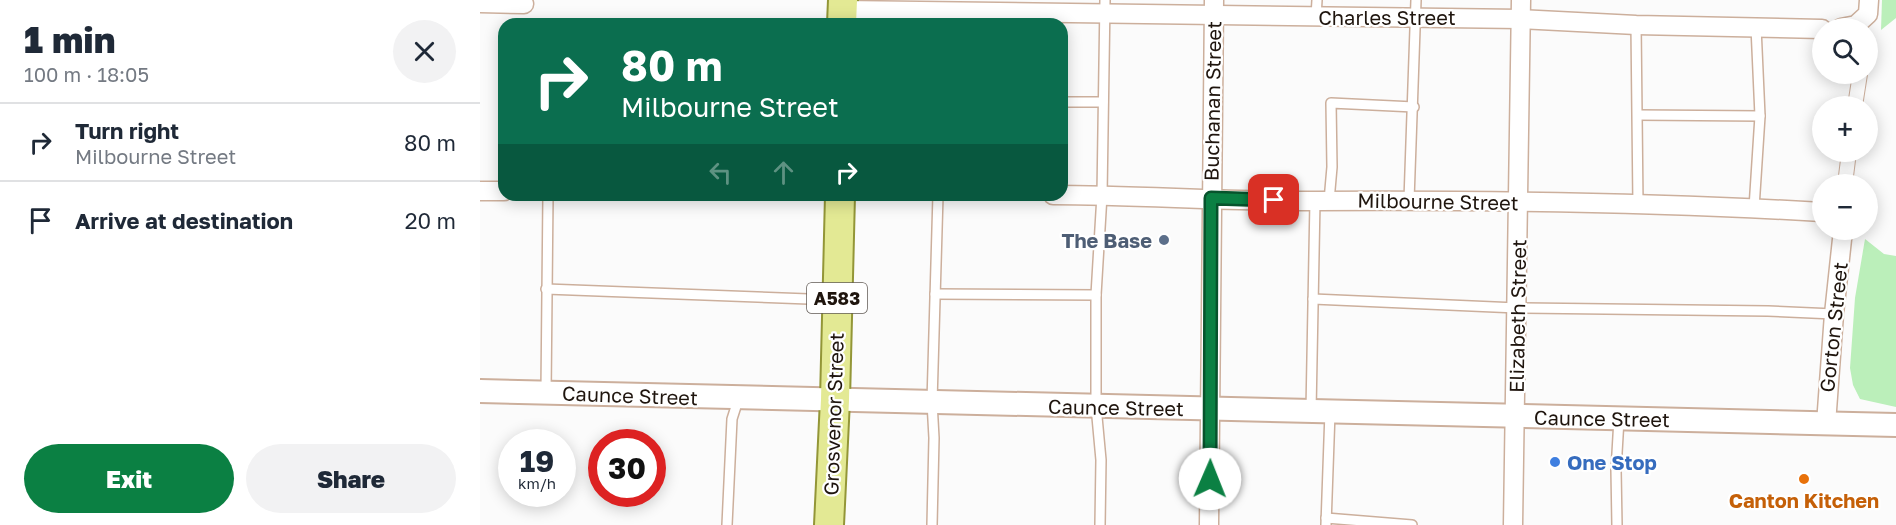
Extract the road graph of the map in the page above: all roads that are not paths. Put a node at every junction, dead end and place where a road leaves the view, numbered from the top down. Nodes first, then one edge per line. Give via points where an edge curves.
1 (1521, 0) edge
2 (480, 3) edge
3 (524, 4) dead end
4 (1105, 7) edge
5 (1213, 7) edge
6 (1316, 9) edge
7 (1416, 9) edge
8 (842, 11) edge
9 (942, 17) edge
10 (1521, 19) junction
11 (1636, 25) junction
12 (1756, 27) junction
13 (1812, 29) edge
14 (1068, 102) edge
15 (1103, 102) junction
16 (1414, 107) junction
17 (1638, 115) junction
18 (1760, 116) junction
19 (480, 191) edge
20 (498, 191) edge
21 (1068, 195) edge
22 (1102, 195) junction
23 (1211, 198) junction
24 (1409, 200) junction
25 (548, 201) edge
26 (840, 201) edge
27 (938, 201) edge
28 (1322, 201) junction
29 (1518, 202) junction
30 (1638, 205) junction
31 (1754, 208) junction
32 (1812, 211) edge
33 (1842, 240) edge
34 (546, 289) junction
35 (935, 294) junction
36 (1096, 295) junction
37 (1313, 299) junction
38 (837, 300) junction
39 (1517, 308) junction
40 (1834, 314) junction
41 (480, 390) edge
42 (546, 392) junction
43 (739, 398) junction
44 (835, 400) junction
45 (932, 402) junction
46 (1096, 406) junction
47 (1211, 409) junction
48 (1320, 412) junction
49 (1515, 416) junction
50 (1619, 419) junction
51 (1826, 424) junction
52 (1896, 425) edge
53 (1326, 521) edge
54 (727, 525) edge
55 (829, 525) edge
56 (932, 525) edge
57 (1100, 525) edge
58 (1209, 525) edge
59 (1412, 525) edge
60 (1513, 525) edge
61 (1617, 525) edge

1 - 10 street, Elizabeth Street
2 - 3 street
4 - 5 street, Charles Street
4 - 9 street, Charles Street
4 - 15 lane
5 - 6 street, Charles Street
5 - 23 street, Buchanan Street
6 - 7 street, Charles Street
7 - 10 street, Charles Street
7 - 16 lane
8 - 9 street, Charles Street
10 - 11 street, Charles Street
10 - 29 street, Elizabeth Street
11 - 12 street, Charles Street
11 - 17 lane
12 - 13 street, Charles Street
12 - 18 lane
14 - 15 lane
15 - 22 lane
16 - 24 lane
16 - 28 lane via 1331,103 1332,167
17 - 18 lane
17 - 30 lane
18 - 31 lane
19 - 20 street
21 - 22 street, Milbourne Street
22 - 23 street, Milbourne Street
22 - 36 lane
23 - 28 street, Milbourne Street
23 - 47 street, Buchanan Street
24 - 28 street, Milbourne Street
24 - 29 street, Milbourne Street
25 - 34 lane
26 - 38 main road, Grosvenor Street / A583
27 - 35 lane
28 - 37 lane
29 - 30 street, Milbourne Street
29 - 39 street, Elizabeth Street
30 - 31 street, Milbourne Street
31 - 32 street, Milbourne Street
33 - 40 street, Gorton Street
34 - 38 lane
34 - 42 lane
35 - 36 lane
35 - 45 lane
36 - 46 lane
37 - 39 lane
37 - 48 lane
38 - 44 main road, Grosvenor Street / A583
39 - 40 lane
39 - 49 street, Elizabeth Street
40 - 51 street, Gorton Street
41 - 42 street, Caunce Street
42 - 43 street, Caunce Street
43 - 44 street, Caunce Street
43 - 54 lane via 732,419
44 - 45 street, Caunce Street
44 - 55 main road, Grosvenor Street / A583
45 - 46 street, Caunce Street
45 - 56 lane
46 - 47 street, Caunce Street
46 - 57 lane via 1101,460
47 - 48 street, Caunce Street
47 - 58 street, Buchanan Street
48 - 49 street, Caunce Street
48 - 53 lane
49 - 50 street, Caunce Street
49 - 60 street, Elizabeth Street
50 - 51 street, Caunce Street
50 - 61 lane
51 - 52 street, Caunce Street
53 - 59 lane

